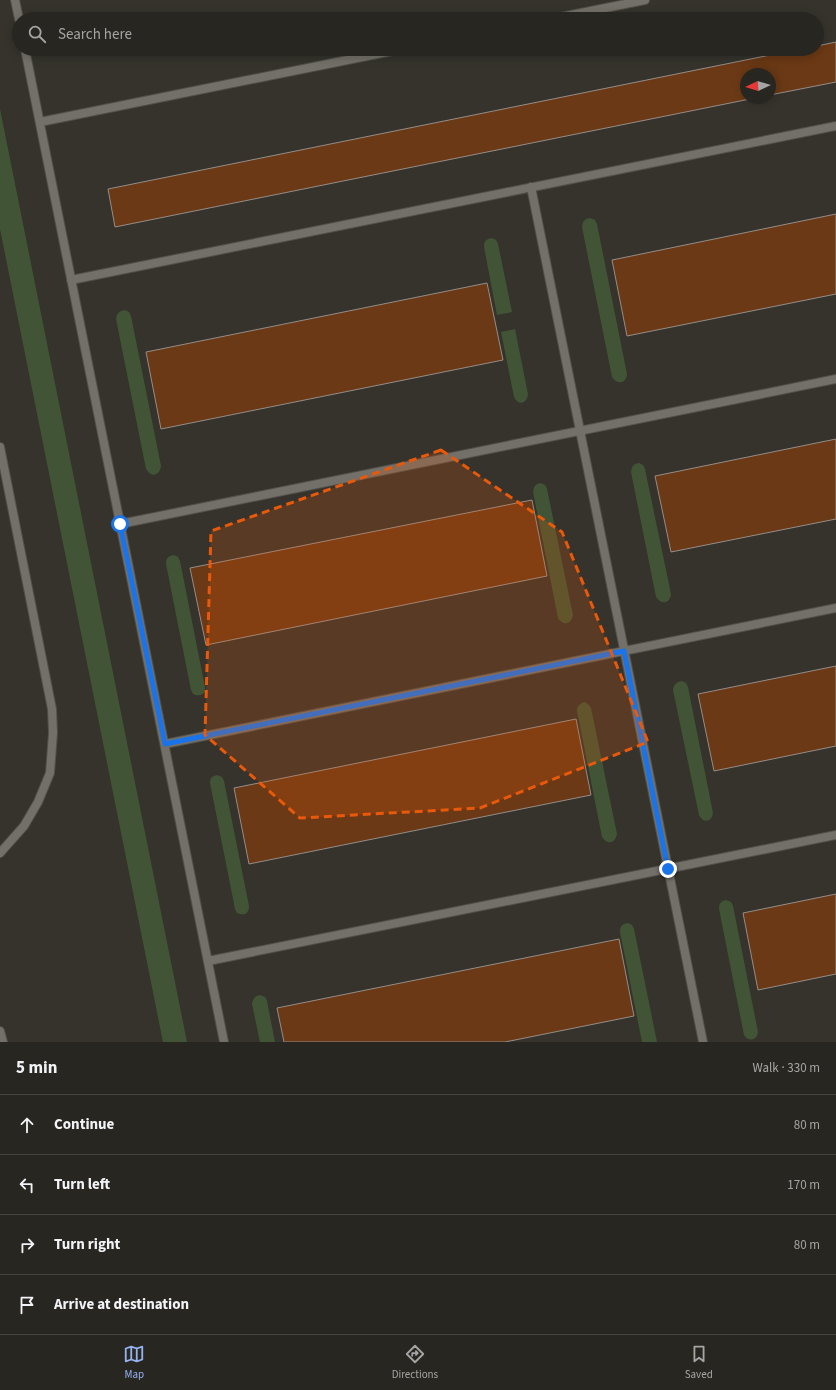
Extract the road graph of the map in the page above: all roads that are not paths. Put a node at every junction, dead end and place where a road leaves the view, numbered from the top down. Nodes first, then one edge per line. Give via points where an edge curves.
1 (15, 0) edge
2 (645, 0) edge
3 (18, 12) edge
4 (586, 12) edge
5 (26, 56) edge
6 (367, 56) edge
7 (40, 122) junction
8 (836, 126) edge
9 (531, 187) junction
10 (72, 280) junction
11 (836, 379) edge
12 (580, 431) junction
13 (0, 447) edge
14 (120, 524) junction
15 (836, 608) edge
16 (624, 651) junction
17 (165, 744) junction
18 (836, 835) edge
19 (0, 853) edge
20 (668, 869) junction
21 (208, 961) junction
22 (0, 1031) edge
23 (3, 1042) edge
24 (224, 1042) edge
25 (703, 1042) edge

1 - 3 lane
2 - 4 lane
5 - 7 lane
6 - 7 lane
7 - 10 lane
8 - 9 lane
9 - 10 lane
9 - 12 lane
10 - 14 lane
11 - 12 lane
12 - 14 lane
12 - 16 lane
13 - 19 lane via 52,709 53,733 50,774 38,802 24,826
14 - 17 lane
15 - 16 lane
16 - 17 lane
16 - 20 lane
17 - 21 lane
18 - 20 lane
20 - 21 lane
20 - 25 lane
21 - 24 lane
22 - 23 lane

